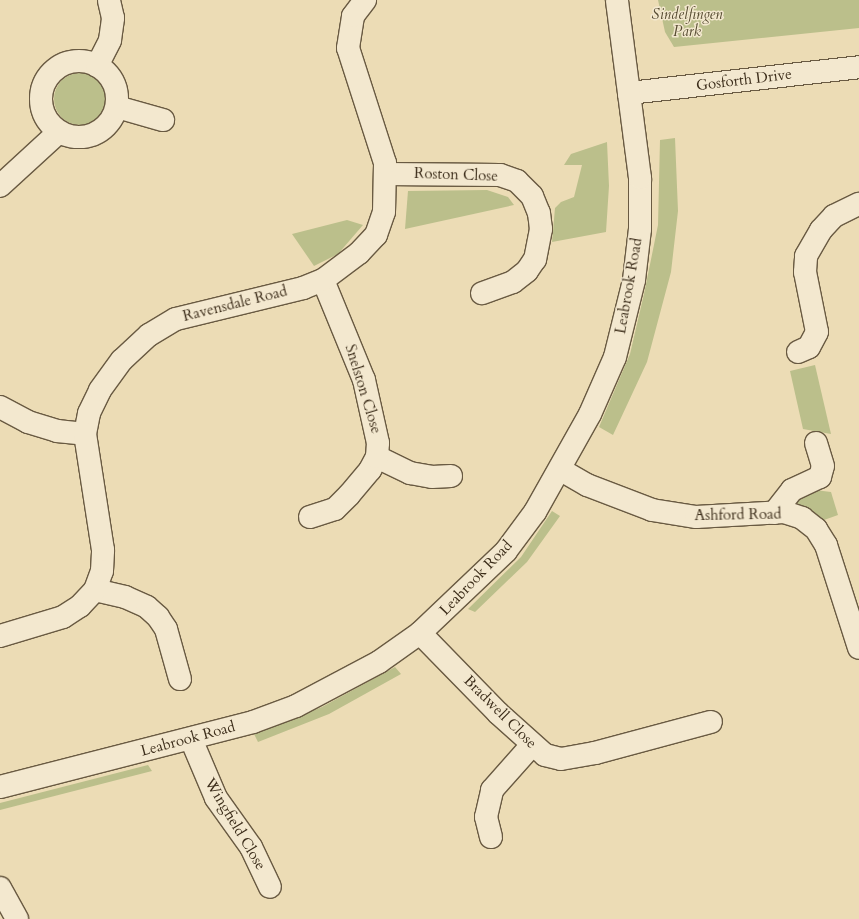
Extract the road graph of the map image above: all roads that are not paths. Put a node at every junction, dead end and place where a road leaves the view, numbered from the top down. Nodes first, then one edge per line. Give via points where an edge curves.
1 (109, 0) edge
2 (365, 0) edge
3 (617, 0) edge
4 (97, 66) junction
5 (859, 67) edge
6 (629, 93) junction
7 (117, 107) junction
8 (163, 120) dead end
9 (59, 132) junction
10 (385, 174) junction
11 (0, 186) edge
12 (859, 204) edge
13 (323, 280) junction
14 (482, 293) dead end
15 (798, 352) dead end
16 (0, 407) edge
17 (85, 434) junction
18 (816, 443) dead end
19 (377, 457) junction
20 (561, 470) junction
21 (451, 476) dead end
22 (774, 513) junction
23 (310, 517) dead end
24 (95, 590) junction
25 (420, 633) junction
26 (0, 636) edge
27 (859, 648) edge
28 (180, 679) dead end
29 (711, 722) dead end
30 (191, 739) junction
31 (532, 745) junction
32 (0, 787) edge
33 (491, 837) dead end
34 (270, 887) dead end
35 (0, 888) edge
36 (17, 919) edge

1 - 4 street via 113,18 110,40
2 - 10 street, Ravensdale Road via 353,16 348,48 378,138
3 - 6 street, Leabrook Road
4 - 7 street via 114,83
4 - 9 street via 72,62 60,66 44,86 43,112
5 - 6 street, Gosforth Drive
6 - 20 street, Leabrook Road via 640,178 640,229 634,280 615,356
7 - 8 street
7 - 9 street via 104,127 94,134 83,137
9 - 11 street
10 - 13 street, Ravensdale Road via 384,212 376,235 349,261
10 - 14 street, Roston Close via 500,175 517,181 529,192 540,213 541,229 535,259 527,271 513,282
12 - 15 street via 834,216 821,230 806,256 805,272 817,332 809,347
13 - 17 street, Ravensdale Road via 304,288 202,310 176,319 149,335 122,360 100,390 89,413
13 - 19 street, Snelston Close via 364,380 376,426
16 - 17 street via 50,429
17 - 24 street, Ravensdale Road via 103,550 102,571
18 - 22 street via 823,466 820,477 792,490
19 - 21 street via 410,473 432,477
19 - 23 street via 350,495 334,509
20 - 22 street, Ashford Road via 587,485 652,510 696,517
20 - 25 street, Leabrook Road via 506,551
22 - 27 street, Ashford Road via 784,512 802,518 816,529 826,545
24 - 26 street, Ravensdale Road via 80,606 63,617
24 - 28 street via 125,597 146,607 158,617 166,629
25 - 30 street, Leabrook Road via 379,662 296,706
25 - 31 street, Bradwell Close
29 - 31 street, Bradwell Close via 595,753 561,759 545,755
30 - 32 street, Leabrook Road
30 - 34 street, Wingfield Close via 216,798 251,847
31 - 33 street via 492,790 486,817
35 - 36 street

